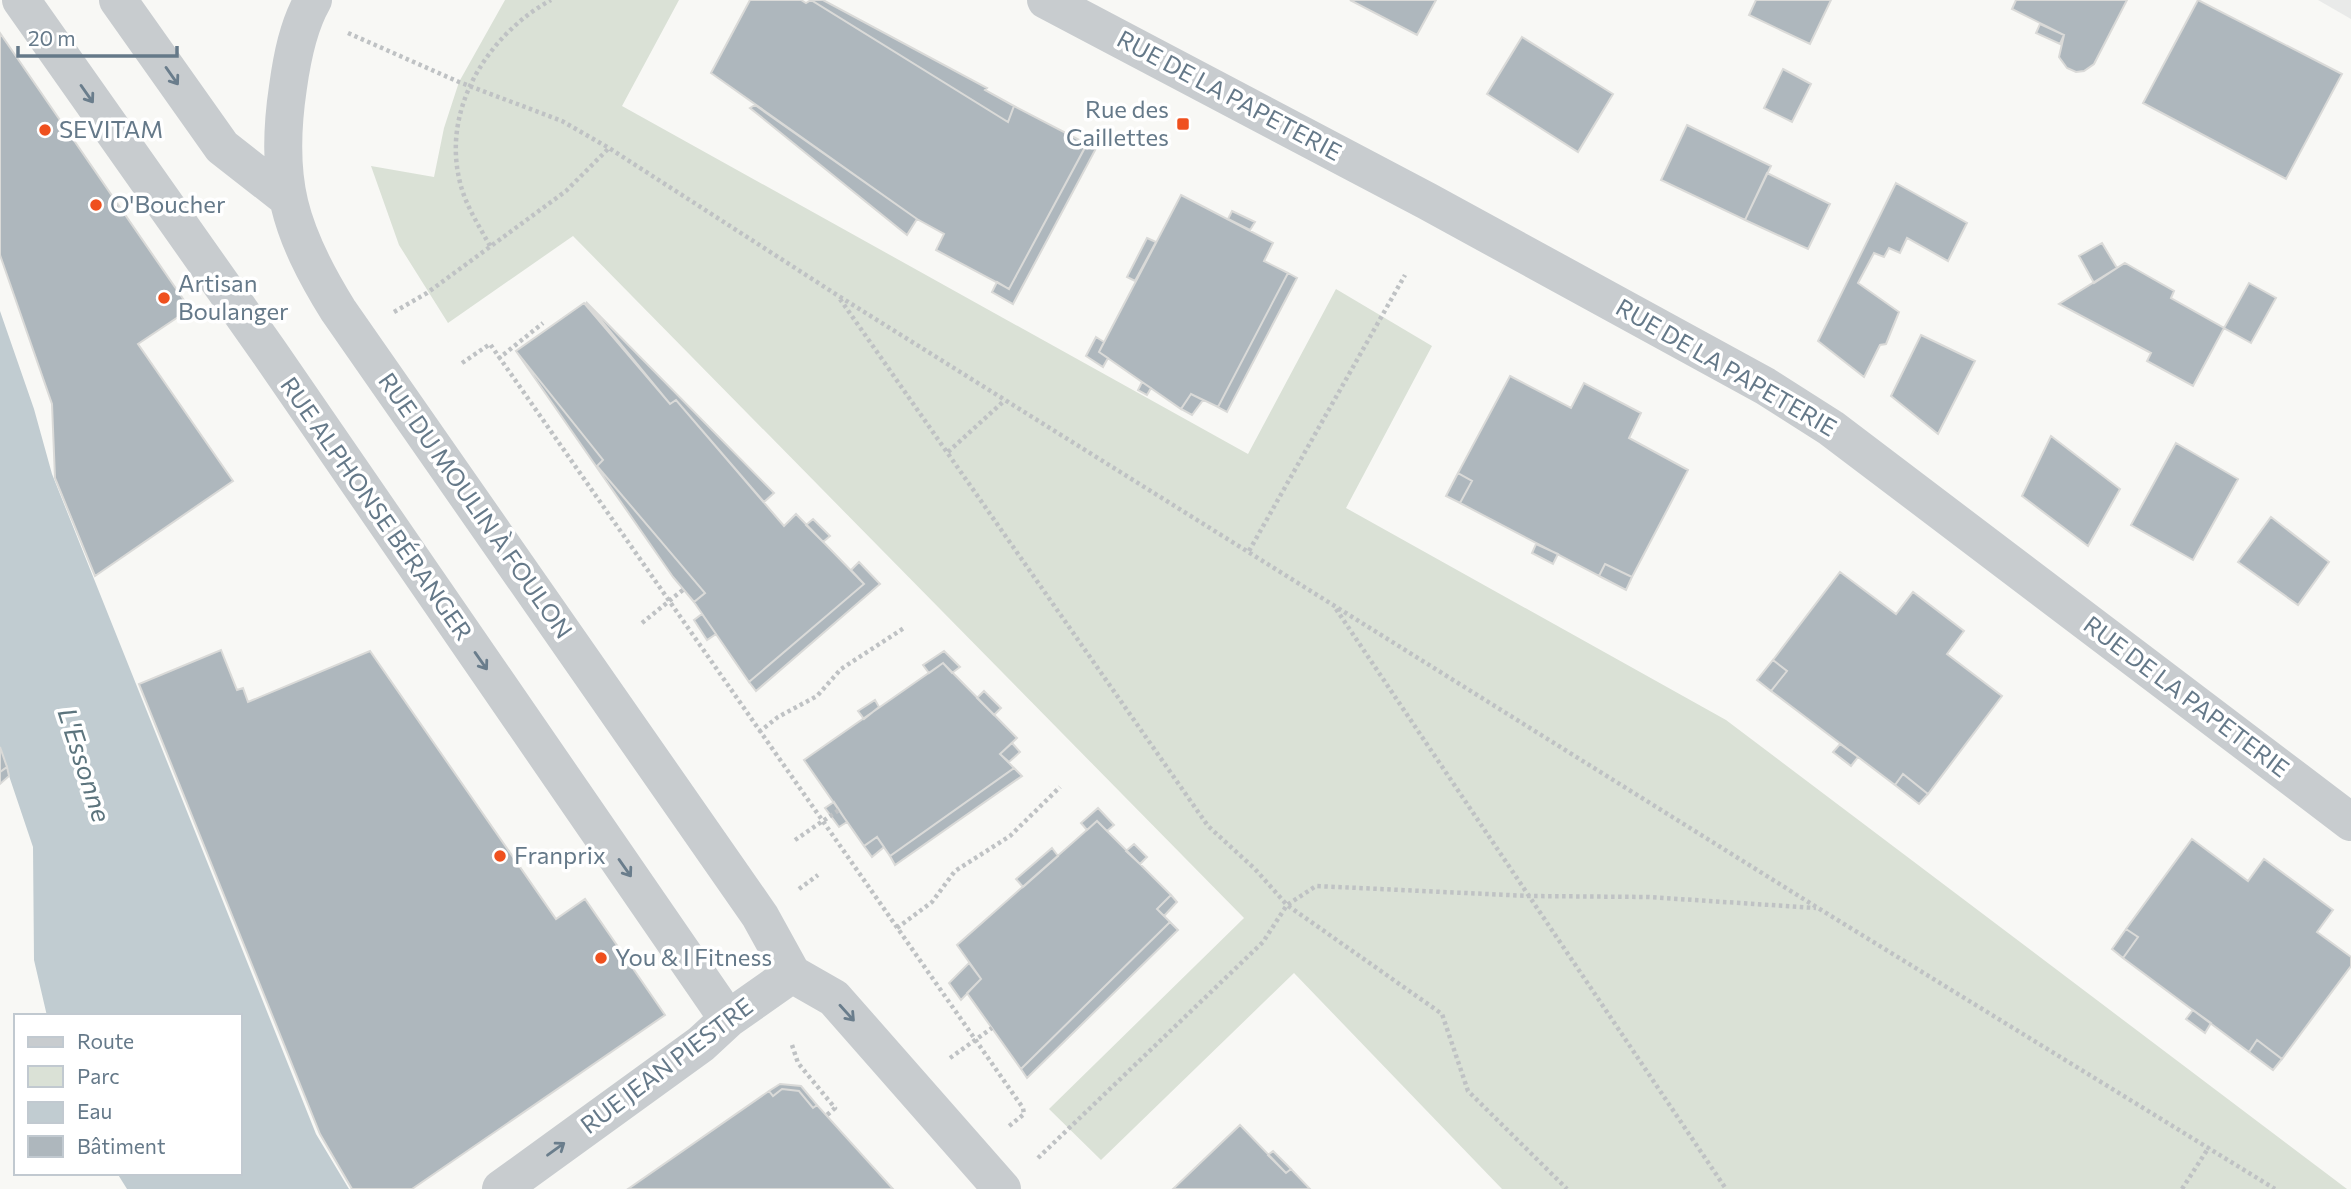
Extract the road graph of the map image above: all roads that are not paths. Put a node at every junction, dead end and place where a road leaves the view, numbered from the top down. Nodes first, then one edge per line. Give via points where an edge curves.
1 (21, 0) edge
2 (118, 0) edge
3 (313, 0) edge
4 (1046, 0) edge
5 (286, 197) junction
6 (2351, 822) edge
7 (792, 974) junction
8 (728, 1019) junction
9 (500, 1189) edge
10 (1003, 1189) edge

1 -> 8 street, RUE ALPHONSE BÉRANGER
2 -> 5 street via 222,147
3 - 5 street, RUE DU MOULIN À FOULON via 291,65 284,114 281,153
4 - 6 street, RUE DE LA PAPETERIE via 1765,386 1831,428
5 - 7 street, RUE DU MOULIN À FOULON via 302,247 338,310 752,905
7 - 8 street, RUE JEAN PIESTRE
7 -> 10 street via 834,998
9 -> 8 street, RUE JEAN PIESTRE via 701,1045

